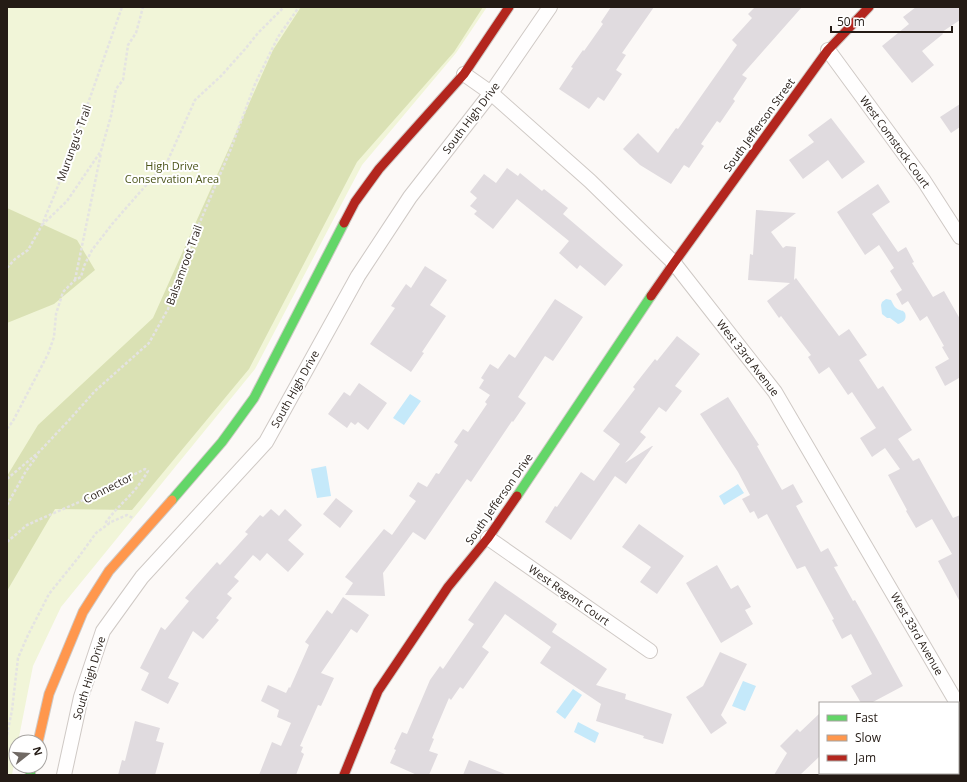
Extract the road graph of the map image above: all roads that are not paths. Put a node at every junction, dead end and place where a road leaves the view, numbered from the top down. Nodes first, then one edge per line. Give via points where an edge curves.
1 (509, 7) edge
2 (550, 7) edge
3 (870, 7) edge
4 (828, 50) junction
5 (464, 74) junction
6 (491, 93) junction
7 (960, 237) edge
8 (674, 263) junction
9 (488, 538) junction
10 (650, 651) dead end
11 (956, 702) edge
12 (40, 734) edge
13 (64, 775) edge
14 (344, 775) edge

1 - 5 street
2 - 6 street, South High Drive
3 - 4 street, South Jefferson Street
4 - 7 street, West Comstock Court via 924,181
4 - 8 street, South Jefferson Street
5 - 6 street, West 33rd Avenue
5 - 12 street via 379,169 355,202 254,398 222,442 109,570 82,612 49,694
6 - 8 street, West 33rd Avenue via 590,181
6 - 13 street, South High Drive via 410,197 358,276 266,442 142,577 103,631 81,697
8 - 9 street, South Jefferson Drive
8 - 11 street, West 33rd Avenue via 775,392
9 - 10 street, West Regent Court
9 - 14 street, South Jefferson Drive via 448,587 378,691

